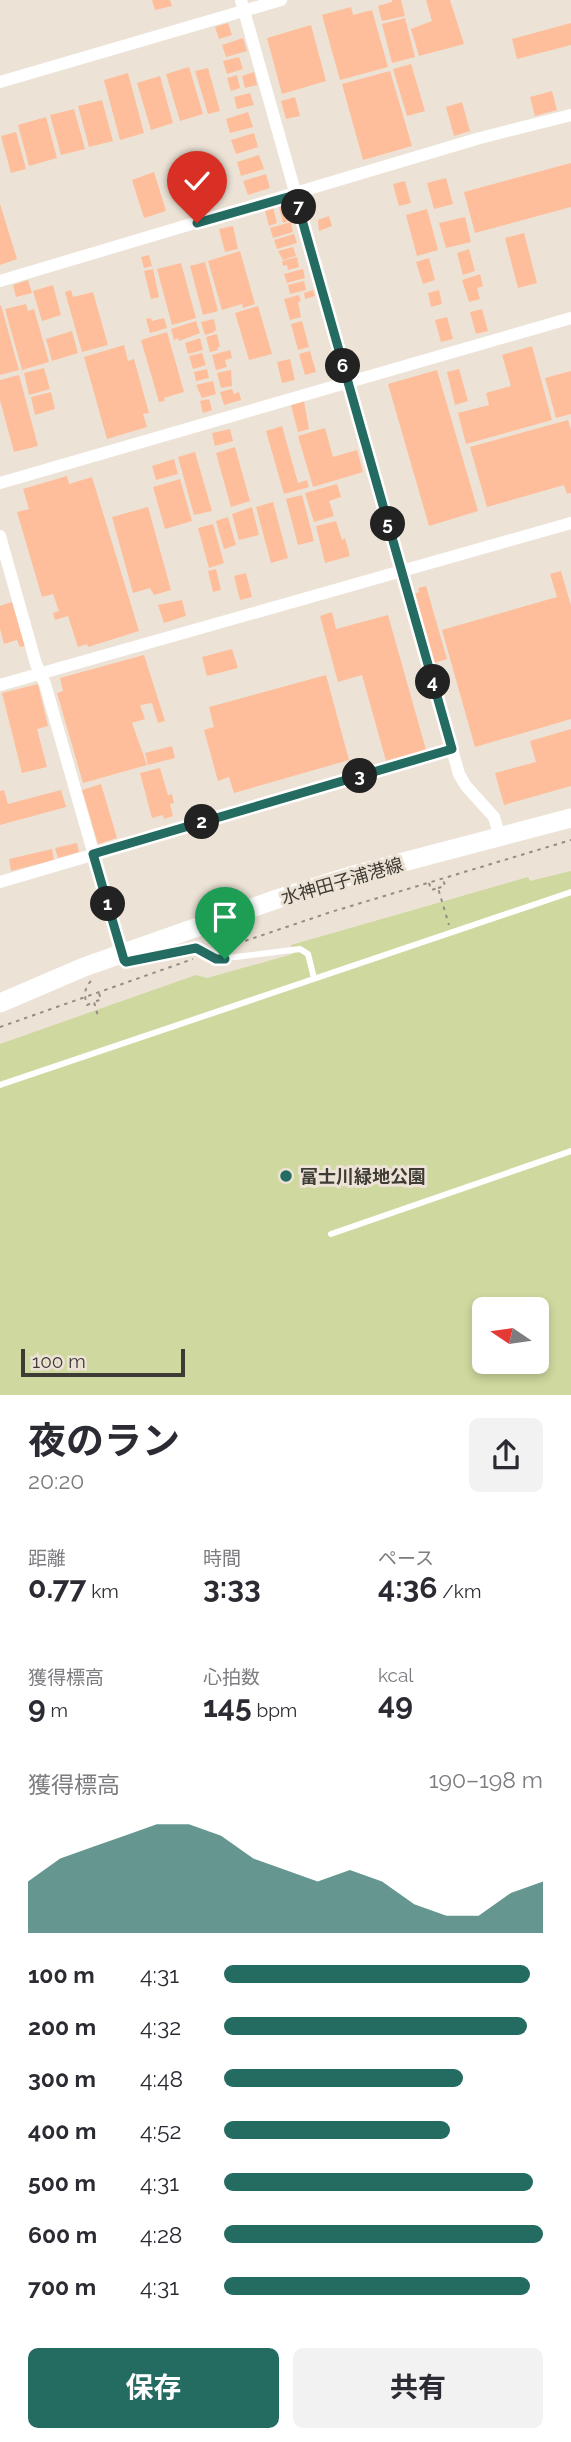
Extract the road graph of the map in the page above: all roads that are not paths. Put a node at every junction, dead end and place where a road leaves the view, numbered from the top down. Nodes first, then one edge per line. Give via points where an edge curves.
1 (281, 0) edge
2 (242, 5) edge
3 (0, 82) edge
4 (571, 115) edge
5 (295, 195) junction
6 (0, 281) edge
7 (571, 318) edge
8 (347, 383) junction
9 (0, 483) edge
10 (571, 523) edge
11 (0, 536) edge
12 (401, 570) junction
13 (40, 674) junction
14 (0, 685) edge
15 (452, 749) junction
16 (571, 818) edge
17 (500, 837) junction
18 (93, 854) junction
19 (0, 882) edge
20 (571, 892) edge
21 (122, 953) junction
22 (314, 978) junction
23 (0, 1003) edge
24 (0, 1085) edge
25 (571, 1151) edge
26 (331, 1234) dead end

1 - 2 street
2 - 3 street
2 - 5 street
4 - 5 street
5 - 6 street
5 - 8 street
7 - 8 street
8 - 9 street
8 - 12 street
10 - 12 street
11 - 13 street
12 - 13 street
12 - 15 street
13 - 14 street
13 - 18 street
15 - 17 street via 462,780 494,817
15 - 18 street
16 - 17 main road, 水神田子浦港線
17 - 21 main road, 水神田子浦港線 via 319,886
18 - 19 street
18 - 21 street
20 - 22 lane
21 - 22 lane via 130,962 196,948 219,959 300,949 308,954
21 - 23 main road, 水神田子浦港線
22 - 24 lane
25 - 26 lane

